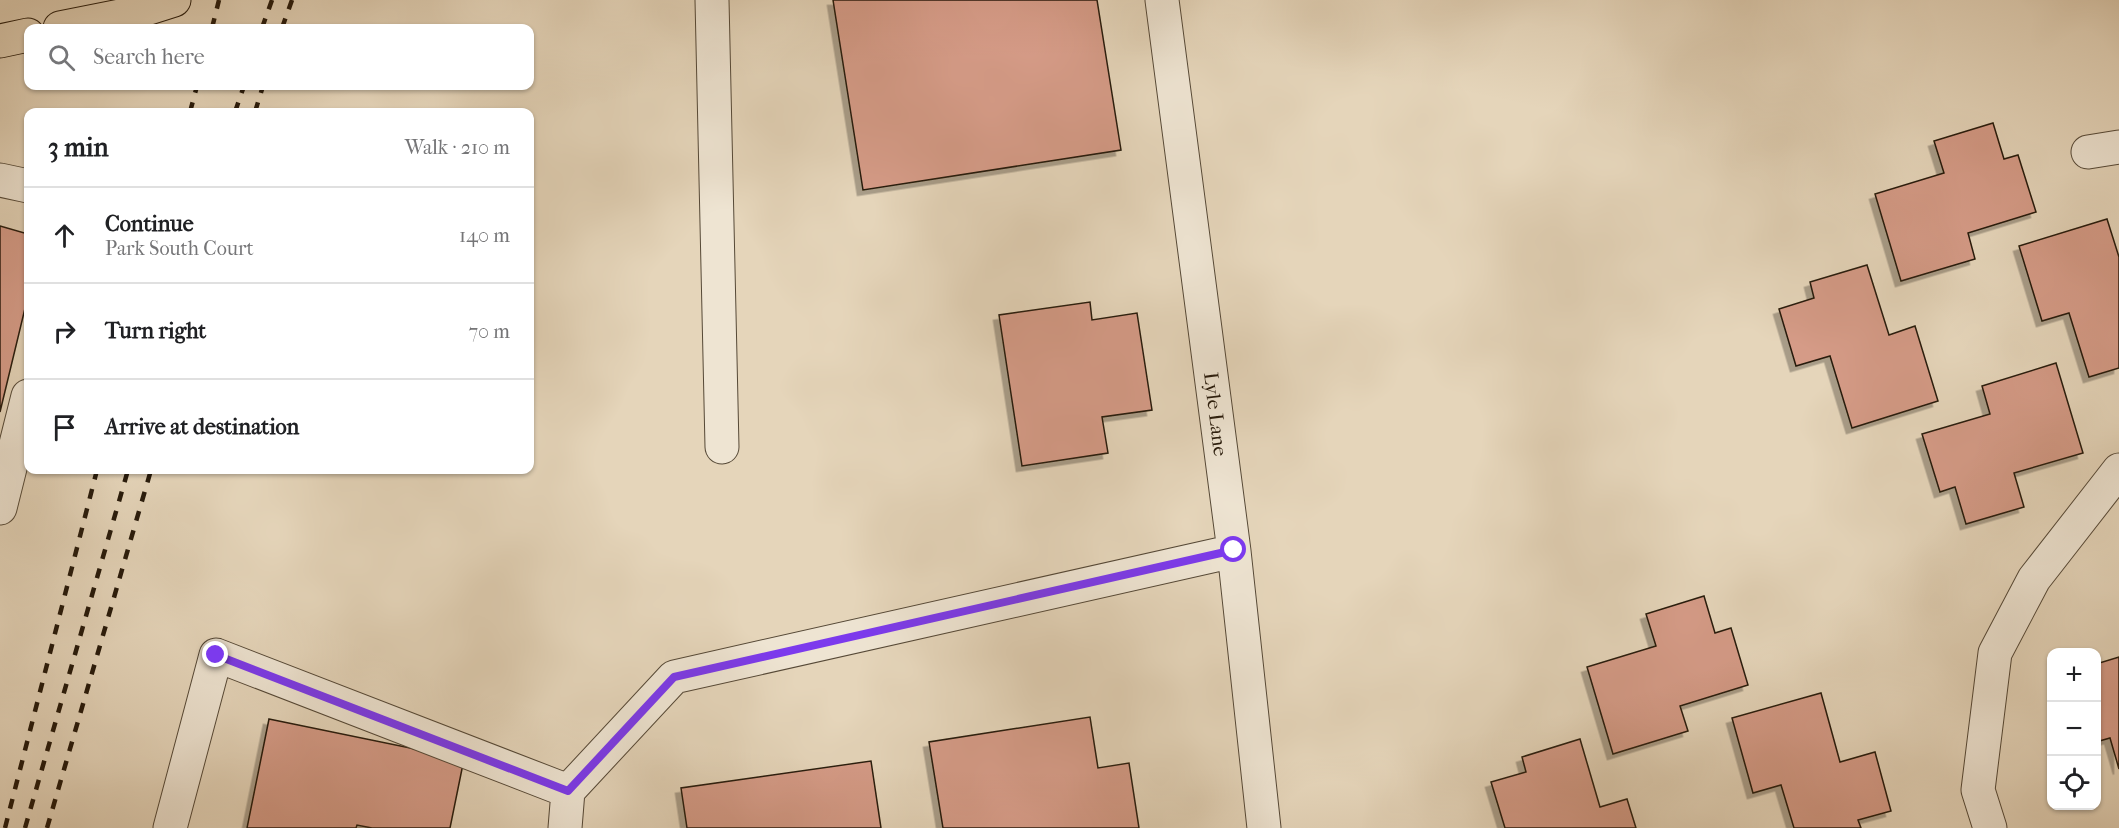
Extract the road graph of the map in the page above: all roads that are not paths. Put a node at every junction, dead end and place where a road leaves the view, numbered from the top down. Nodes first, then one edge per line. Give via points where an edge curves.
1 (174, 0) edge
2 (712, 0) edge
3 (1162, 0) edge
4 (80, 24) edge
5 (24, 36) edge
6 (0, 41) edge
7 (0, 180) edge
8 (24, 185) edge
9 (24, 412) edge
10 (722, 447) dead end
11 (2119, 470) edge
12 (0, 508) edge
13 (1234, 550) junction
14 (568, 791) junction
15 (170, 828) edge
16 (565, 828) edge
17 (1264, 828) edge
18 (1990, 828) edge

1 - 4 main road
2 - 10 street
3 - 13 street, Lyle Lane
5 - 6 main road
7 - 8 street
9 - 12 street
11 - 18 street via 2034,579 1995,654 1978,790
13 - 14 street via 674,677
13 - 17 street, Lyle Lane
14 - 15 street via 216,655
14 - 16 street

